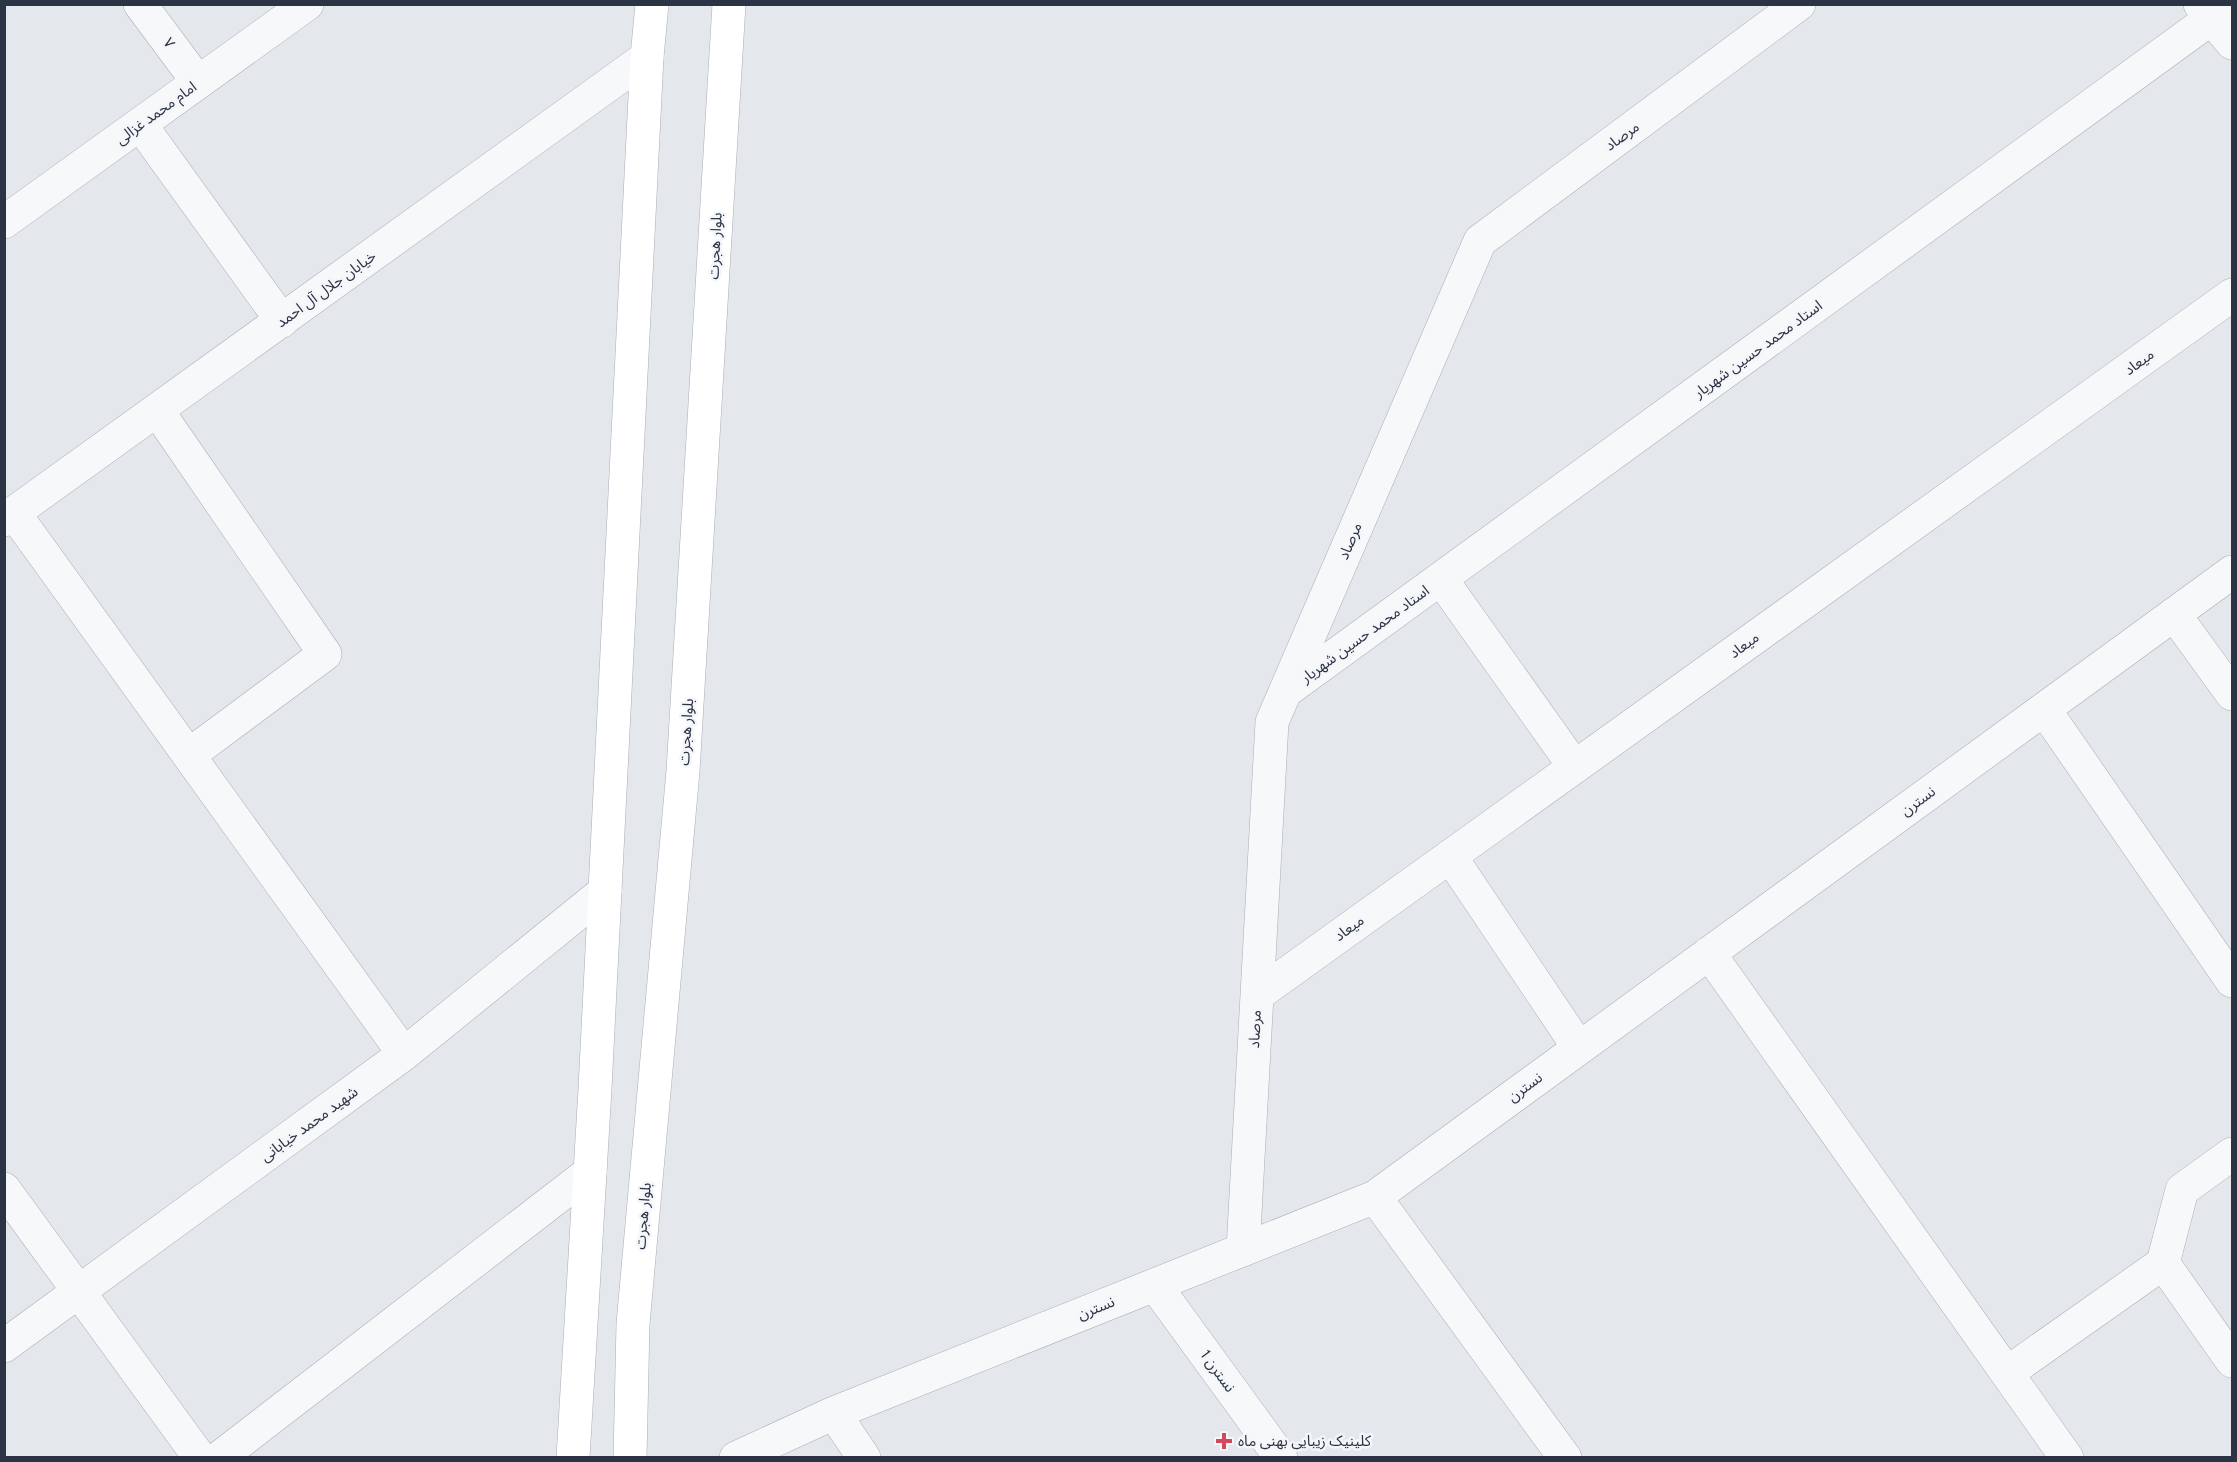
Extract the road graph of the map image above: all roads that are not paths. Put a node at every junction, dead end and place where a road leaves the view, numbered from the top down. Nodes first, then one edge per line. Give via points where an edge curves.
1 (140, 4) edge
2 (306, 4) edge
3 (652, 4) edge
4 (729, 4) edge
5 (1799, 4) edge
6 (2214, 9) edge
7 (2232, 43) edge
8 (647, 57) junction
9 (198, 82) junction
10 (140, 124) junction
11 (4, 222) edge
12 (2232, 295) edge
13 (282, 321) junction
14 (158, 410) junction
15 (9, 517) edge
16 (2232, 572) edge
17 (1441, 579) junction
18 (2174, 614) junction
19 (1285, 692) junction
20 (2232, 694) edge
21 (2044, 709) junction
22 (189, 755) junction
23 (1574, 766) junction
24 (1450, 856) junction
25 (605, 891) junction
26 (1709, 953) junction
27 (2232, 981) edge
28 (1257, 995) junction
29 (1579, 1048) junction
30 (404, 1054) junction
31 (2232, 1154) edge
32 (590, 1172) junction
33 (4, 1189) edge
34 (1375, 1197) junction
35 (1243, 1250) junction
36 (2163, 1263) junction
37 (1155, 1284) junction
38 (79, 1292) junction
39 (4, 1346) edge
40 (2232, 1361) edge
41 (2007, 1373) junction
42 (834, 1413) junction
43 (200, 1458) edge
44 (219, 1458) edge
45 (573, 1458) edge
46 (630, 1458) edge
47 (736, 1458) edge
48 (864, 1458) edge
49 (1281, 1458) edge
50 (1565, 1458) edge
51 (2067, 1458) edge

1 - 9 street, ۷
2 - 9 street, امام محمد غزالی
3 - 8 main road
4 - 46 main road, بلوار هجرت via 683,771 633,1324
5 - 19 street, مرصاد via 1480,241
6 - 7 street
6 - 17 street, استاد محمد حسین شهریار
8 - 13 street, خیابان جلال آل احمد
8 - 25 main road
9 - 10 street, امام محمد غزالی
10 - 11 street, امام محمد غزالی
10 - 13 street
12 - 23 street, میعاد
13 - 14 street, خیابان جلال آل احمد
14 - 15 street, خیابان جلال آل احمد
14 - 22 street via 325,654
15 - 22 street
16 - 18 street, نسترن
17 - 19 street, استاد محمد حسین شهریار
17 - 23 street
18 - 20 street
18 - 21 street, نسترن
19 - 28 street, مرصاد via 1272,722
21 - 26 street, نسترن
21 - 27 street
22 - 30 street
23 - 24 street, میعاد
24 - 28 street, میعاد
24 - 29 street
25 - 30 street, شهید محمد خیابانی
25 - 32 main road
26 - 29 street, نسترن
26 - 41 street
28 - 35 street, مرصاد
29 - 34 street, نسترن
30 - 38 street, شهید محمد خیابانی
31 - 36 street via 2182,1190
32 - 44 street
32 - 45 main road
33 - 38 street
34 - 35 street, نسترن
34 - 50 street
35 - 37 street, نسترن
36 - 40 street
36 - 41 street
37 - 42 street, نسترن
37 - 49 street, نسترن 1
38 - 39 street, شهید محمد خیابانی
38 - 43 street
41 - 51 street
42 - 47 street, نسترن
42 - 48 street

